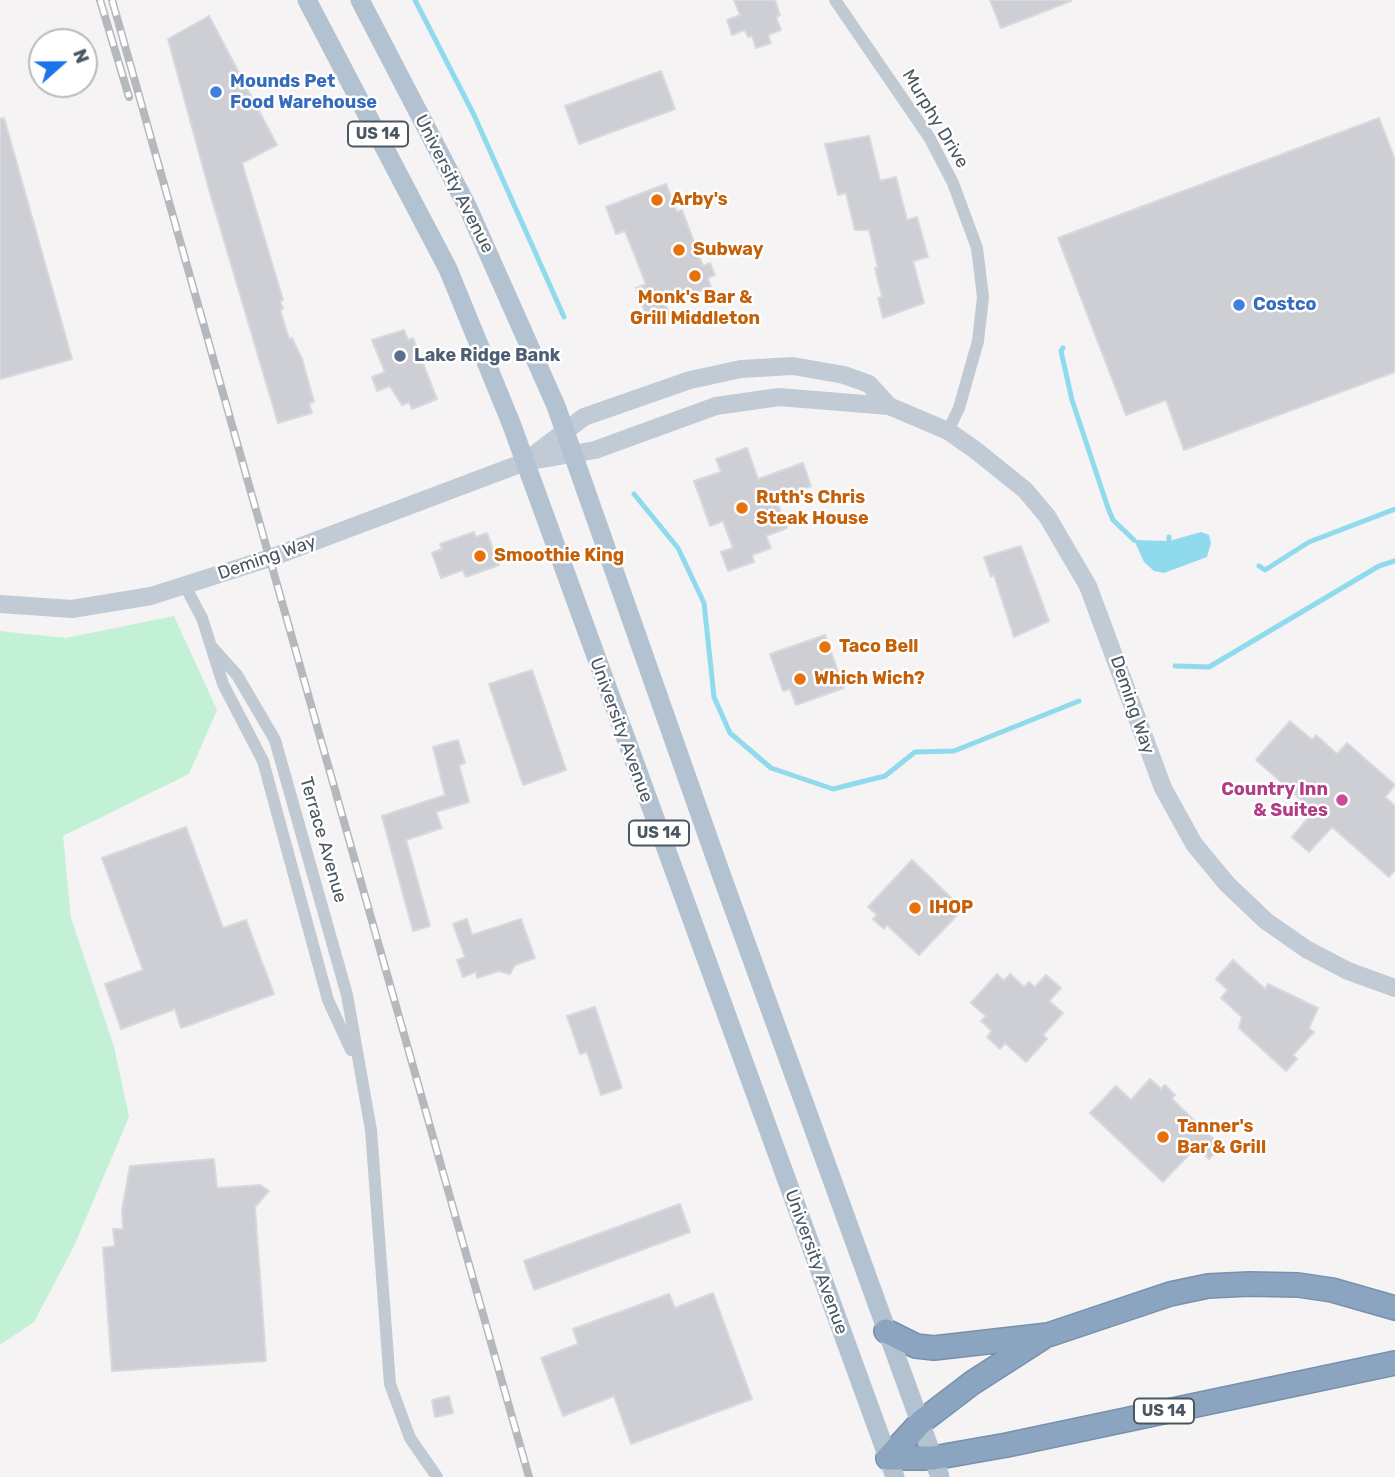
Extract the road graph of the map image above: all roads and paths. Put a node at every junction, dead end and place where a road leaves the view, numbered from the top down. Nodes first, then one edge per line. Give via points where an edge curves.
1 (307, 0) edge
2 (360, 0) edge
3 (835, 0) edge
4 (889, 406) junction
5 (564, 430) junction
6 (948, 431) junction
7 (572, 453) junction
8 (525, 462) junction
9 (185, 586) junction
10 (0, 604) edge
11 (211, 646) junction
12 (1395, 988) edge
13 (357, 1063) junction
14 (1395, 1308) edge
15 (886, 1331) junction
16 (1048, 1335) junction
17 (1395, 1363) edge
18 (921, 1422) junction
19 (937, 1467) edge
20 (892, 1468) edge
21 (437, 1477) edge

1 - 8 main road, University Avenue / US 14 via 448,269
2 - 5 main road, University Avenue / US 14 via 473,218 530,341
3 - 6 street, Murphy Drive via 929,137 953,183 977,248 983,297 978,341
4 - 5 street, Deming Way via 869,384 844,375 765,366 690,380 584,417
4 - 6 street, Deming Way
4 - 7 street, Deming Way via 779,397 742,401 690,414 595,450
5 - 7 main road, University Avenue / US 14
5 - 8 street, Deming Way
6 - 12 street, Deming Way via 1025,490 1063,539 1102,620 1163,788 1213,868 1243,901 1296,942 1348,971
7 - 8 street, Deming Way
7 - 15 main road, University Avenue / US 14
8 - 9 street, Deming Way
8 - 20 main road, University Avenue / US 14
9 - 10 street, Deming Way via 105,606 38,609
9 - 11 street, Terrace Avenue
11 - 13 street, Terrace Avenue via 223,684 263,761 328,1000
11 - 13 street, Terrace Avenue via 237,675 275,740 348,995
13 - 21 street, Terrace Avenue via 371,1130 390,1384 410,1438
14 - 16 highway via 1298,1285 1208,1286
15 - 16 highway via 916,1346 934,1348
15 - 18 main road, University Avenue / US 14
16 - 18 highway
17 - 19 highway, US 14 via 1007,1446
18 - 19 main road, University Avenue / US 14
18 - 20 highway
19 - 20 highway, US 14

